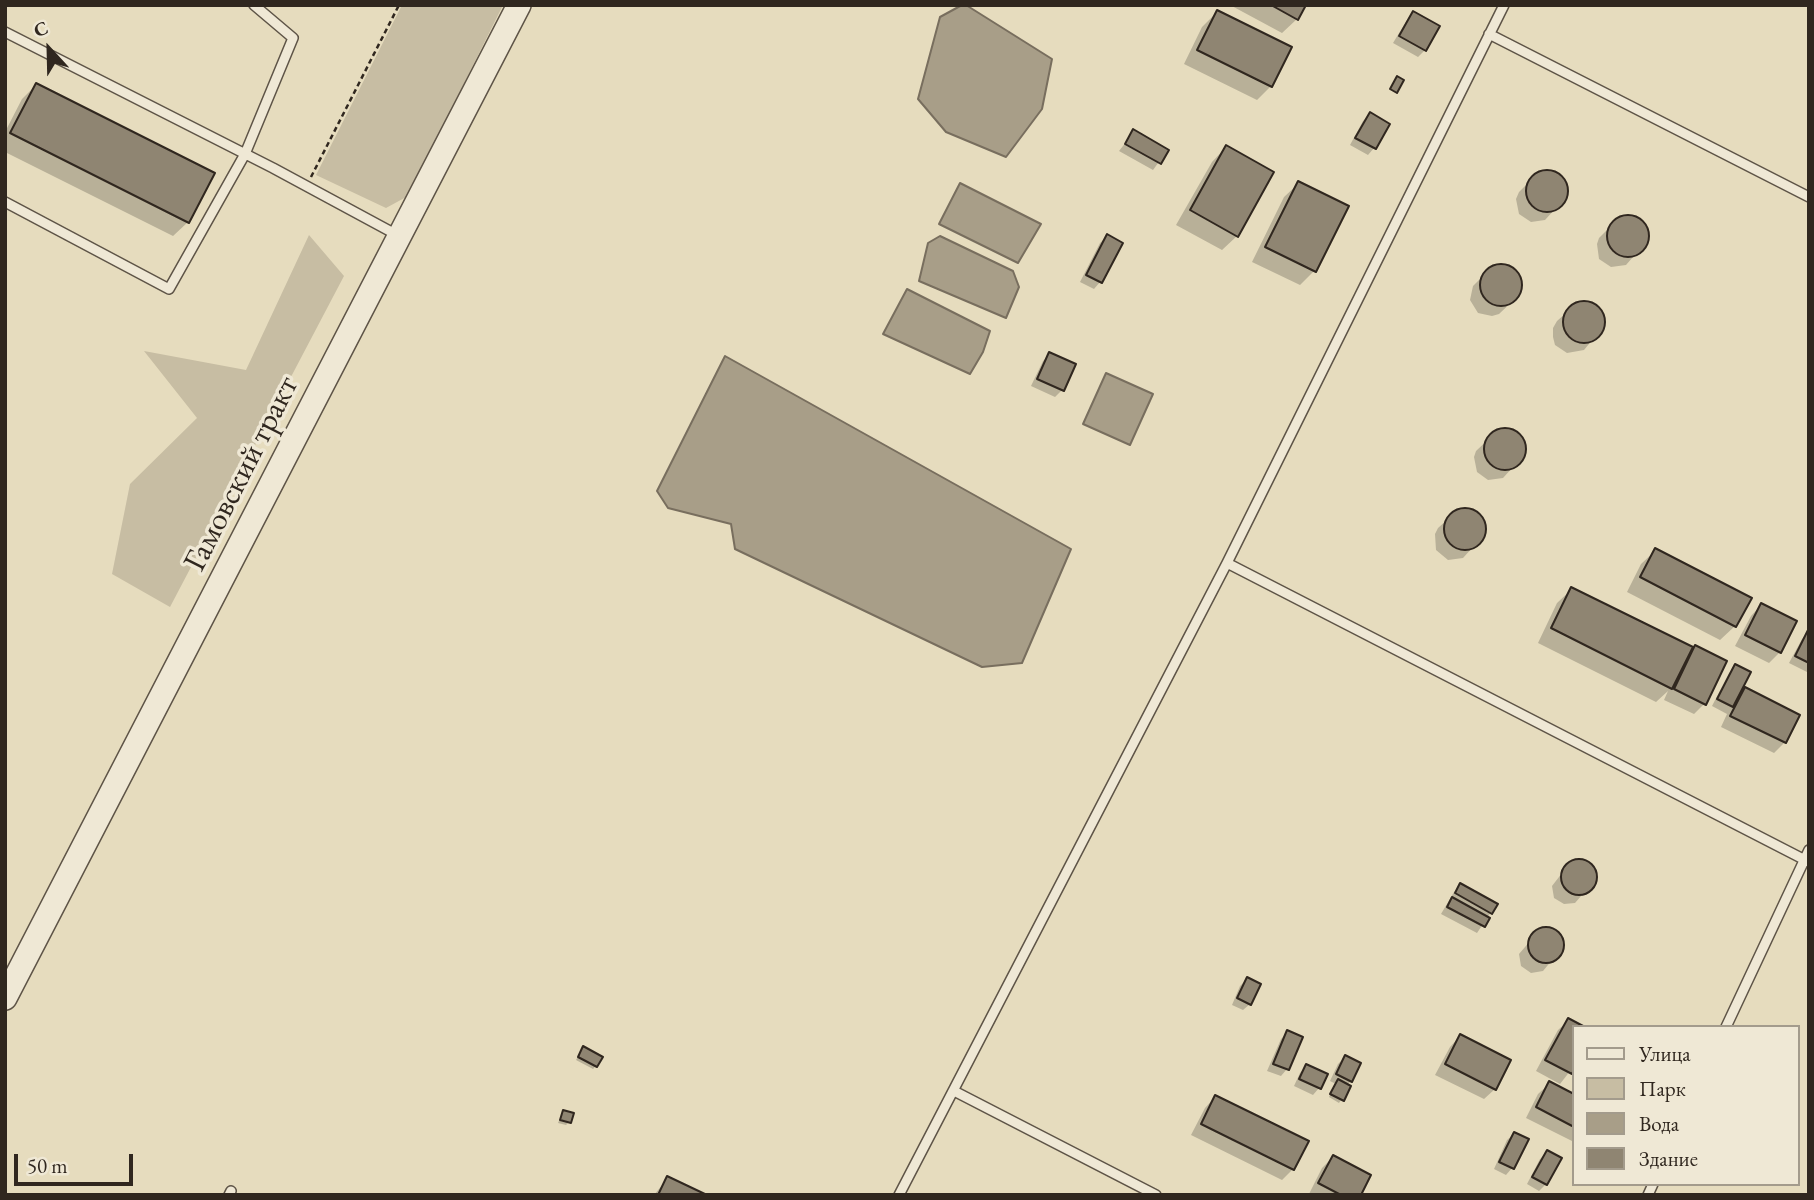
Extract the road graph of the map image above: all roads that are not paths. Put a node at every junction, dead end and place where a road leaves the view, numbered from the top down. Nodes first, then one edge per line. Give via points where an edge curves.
1 (254, 5) edge
2 (519, 5) edge
3 (1504, 5) edge
4 (5, 32) edge
5 (1489, 34) junction
6 (245, 154) junction
7 (1809, 198) edge
8 (5, 202) edge
9 (401, 236) junction
10 (1227, 563) junction
11 (1809, 850) edge
12 (1806, 861) edge
13 (12, 969) edge
14 (5, 998) edge
15 (1727, 1025) edge
16 (954, 1091) junction
17 (899, 1195) edge
18 (1156, 1195) edge

1 - 6 lane via 293,38
2 - 9 street, Гамовский тракт
3 - 5 lane
4 - 6 lane
5 - 7 lane
5 - 10 lane
6 - 8 lane via 169,289
6 - 9 lane
9 - 13 street, Гамовский тракт
10 - 12 lane
10 - 16 lane
11 - 12 lane
12 - 15 lane
13 - 14 street, Гамовский тракт
16 - 17 lane
16 - 18 lane

